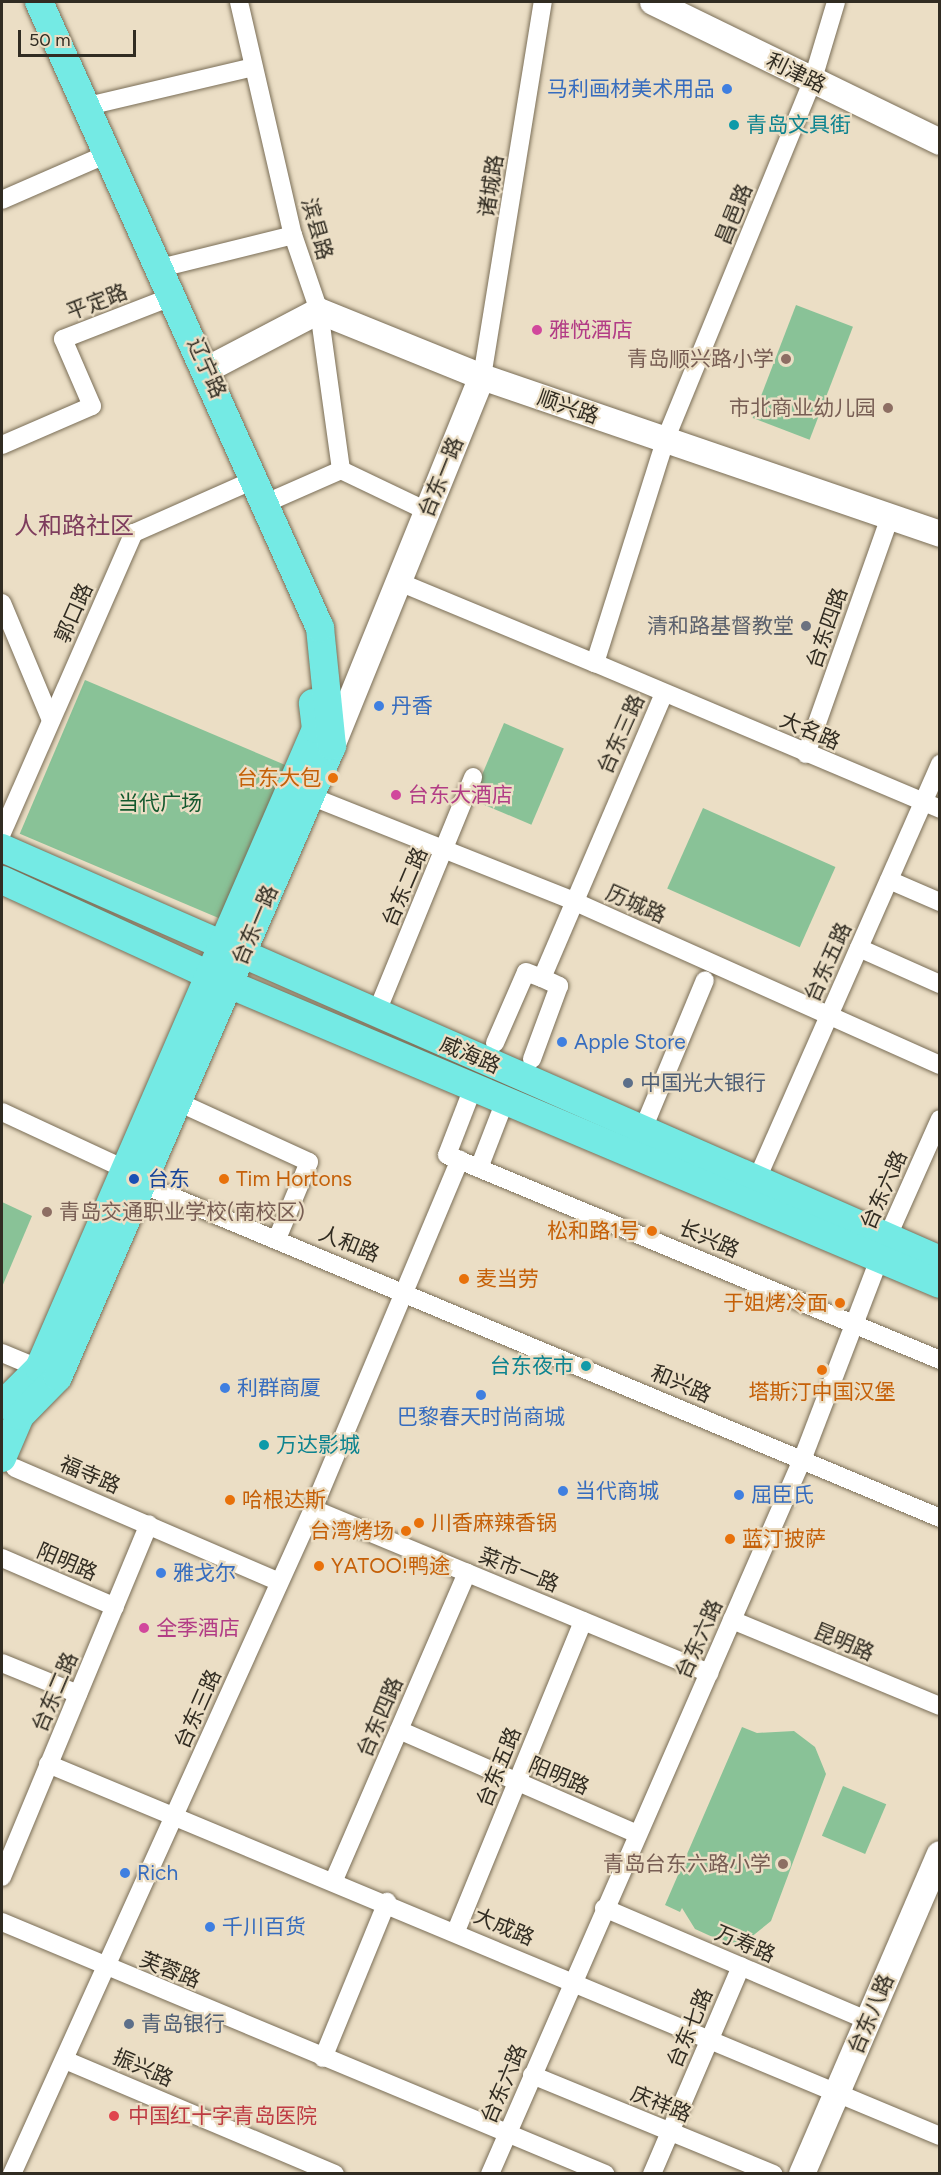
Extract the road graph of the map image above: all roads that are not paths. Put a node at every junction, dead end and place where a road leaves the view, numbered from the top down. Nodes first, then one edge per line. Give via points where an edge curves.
1 (28, 2) edge
2 (39, 2) edge
3 (239, 2) edge
4 (543, 2) edge
5 (654, 2) edge
6 (836, 2) edge
7 (253, 67) junction
8 (812, 82) junction
9 (84, 107) junction
10 (939, 142) edge
11 (100, 157) junction
12 (2, 200) edge
13 (293, 235) junction
14 (160, 268) junction
15 (167, 298) junction
16 (319, 310) junction
17 (208, 369) junction
18 (482, 377) junction
19 (665, 441) junction
20 (2, 445) edge
21 (341, 470) junction
22 (255, 489) junction
23 (427, 511) junction
24 (890, 517) junction
25 (939, 534) edge
26 (399, 582) junction
27 (2, 603) edge
28 (595, 663) junction
29 (664, 694) junction
30 (51, 720) junction
31 (324, 738) junction
32 (806, 754) junction
33 (939, 764) edge
34 (473, 777) dead end
35 (310, 796) junction
36 (931, 805) edge
37 (2, 832) edge
38 (2, 848) edge
39 (445, 852) junction
40 (2, 880) edge
41 (889, 880) junction
42 (571, 900) junction
43 (939, 902) edge
44 (859, 948) junction
45 (231, 952) junction
46 (542, 978) junction
47 (220, 980) junction
48 (705, 980) dead end
49 (939, 984) edge
50 (376, 1014) junction
51 (830, 1014) junction
52 (495, 1043) dead end
53 (532, 1059) dead end
54 (939, 1065) edge
55 (471, 1093) dead end
56 (178, 1102) junction
57 (503, 1106) dead end
58 (2, 1112) edge
59 (939, 1119) edge
60 (643, 1129) junction
61 (460, 1160) junction
62 (479, 1168) junction
63 (133, 1177) junction
64 (757, 1179) junction
65 (277, 1239) junction
66 (883, 1248) junction
67 (939, 1260) edge
68 (939, 1284) edge
69 (405, 1291) junction
70 (854, 1324) junction
71 (2, 1353) edge
72 (939, 1360) edge
73 (49, 1372) junction
74 (2, 1405) edge
75 (802, 1460) junction
76 (8, 1463) edge
77 (312, 1509) junction
78 (939, 1518) edge
79 (149, 1524) junction
80 (2, 1558) edge
81 (467, 1573) junction
82 (280, 1582) junction
83 (115, 1607) junction
84 (732, 1620) junction
85 (583, 1621) junction
86 (2, 1663) edge
87 (709, 1673) junction
88 (78, 1694) junction
89 (939, 1706) edge
90 (399, 1730) junction
91 (48, 1764) junction
92 (517, 1783) junction
93 (175, 1815) junction
94 (637, 1834) junction
95 (939, 1854) edge
96 (2, 1877) edge
97 (334, 1880) junction
98 (387, 1902) junction
99 (604, 1908) junction
100 (2, 1922) edge
101 (456, 1931) junction
102 (741, 1966) junction
103 (108, 1969) junction
104 (573, 1980) junction
105 (868, 2021) junction
106 (709, 2038) junction
107 (322, 2058) junction
108 (65, 2060) junction
109 (532, 2075) junction
110 (838, 2092) junction
111 (670, 2132) junction
112 (507, 2134) junction
113 (939, 2136) edge
114 (324, 2171) edge
115 (12, 2174) edge
116 (490, 2174) edge
117 (605, 2174) edge
118 (652, 2174) edge
119 (773, 2174) edge
120 (802, 2174) edge

1 - 11 main road, 辽宁路
2 - 9 main road, 辽宁路
3 - 7 street, 滨县路
4 - 18 street, 诸城路
5 - 8 street, 利津路
6 - 8 street, 昌邑路
7 - 9 street
7 - 13 street, 滨县路
8 - 10 street, 利津路
8 - 19 street, 昌邑路
9 - 11 main road, 辽宁路
11 - 12 street
11 - 14 main road, 辽宁路
11 - 15 main road, 辽宁路
13 - 14 street
13 - 16 street, 滨县路
14 - 15 main road, 辽宁路
15 - 17 main road, 辽宁路
15 - 20 street, 平定路 via 63,339 92,406
15 - 22 main road, 辽宁路
16 - 17 street
16 - 18 street, 顺兴路
16 - 21 street, 滨县路
17 - 22 main road, 辽宁路
18 - 19 street, 顺兴路
18 - 23 street, 台东一路
19 - 24 street, 顺兴路
19 - 28 street
21 - 22 street, 郭口路
21 - 23 street
22 - 30 street, 郭口路 via 134,533
22 - 31 main road, 辽宁路 via 307,630
23 - 26 street, 台东一路
24 - 25 street, 顺兴路
24 - 32 street, 台东四路
26 - 28 street
26 - 31 street, 台东一路
27 - 30 street
28 - 29 street, 台东三路
29 - 32 street, 大名路
29 - 42 street, 台东三路
30 - 37 street, 郭口路
31 - 35 main road, 台东一路
31 - 45 main road, 台东一路
32 - 36 street, 大名路
33 - 36 street, 台东五路
34 - 39 street, 台东二路
35 - 39 street, 历城路
35 - 45 main road, 台东一路
36 - 41 street, 台东五路
38 - 45 main road, 威海路
39 - 42 street, 历城路
39 - 50 street, 台东二路
40 - 47 main road, 威海路
41 - 43 street
41 - 44 street, 台东五路
42 - 46 street, 台东三路
42 - 51 street, 历城路
44 - 49 street
44 - 51 street, 台东五路
45 - 47 main road, 台东一路
45 - 50 main road, 威海路
46 - 52 street via 526,972
46 - 53 street via 559,986
47 - 56 main road, 台东一路
47 - 63 main road, 台东一路
47 - 66 main road, 威海路
48 - 60 street
50 - 60 main road, 威海路
51 - 54 street, 历城路
51 - 64 street, 台东五路
55 - 61 street via 447,1155
56 - 63 main road, 台东一路
56 - 65 street via 309,1162
57 - 62 street
58 - 63 street, 人和路
59 - 66 street, 台东六路
60 - 64 main road, 威海路
61 - 62 street, 长兴路
61 - 69 street, 台东三路
62 - 70 street, 长兴路
63 - 65 street, 人和路
63 - 73 main road, 台东一路
64 - 66 main road, 威海路
65 - 69 street, 人和路
66 - 67 main road, 威海路
66 - 68 main road, 威海路
66 - 70 street, 台东六路
69 - 75 street, 和兴路
69 - 77 street, 台东三路
70 - 72 street, 长兴路
70 - 75 street, 台东六路
71 - 73 street
73 - 74 main road, 台东一路
73 - 76 main road, 台东一路 via 20,1416
75 - 78 street, 和兴路
75 - 84 street, 台东六路
76 - 79 street, 福寺路
77 - 81 street, 菜市一路
77 - 82 street, 台东三路
79 - 82 street, 福寺路
79 - 83 street, 台东二路
80 - 83 street, 阳明路
81 - 85 street, 菜市一路
81 - 90 street, 台东四路
82 - 93 street, 台东三路
83 - 88 street, 台东二路
84 - 87 street, 台东六路
84 - 89 street, 昆明路
85 - 87 street, 菜市一路
85 - 92 street, 台东五路
86 - 88 street
87 - 94 street, 台东六路
88 - 91 street, 台东二路
90 - 92 street, 阳明路
90 - 97 street, 台东四路
91 - 93 street, 大成路
91 - 96 street, 台东二路
92 - 94 street, 阳明路
92 - 101 street, 台东五路
93 - 97 street, 大成路
93 - 103 street, 台东三路
94 - 99 street, 台东六路
95 - 105 street, 台东八路
97 - 98 street, 大成路
98 - 101 street, 大成路
98 - 107 street
99 - 102 street, 万寿路
99 - 104 street, 台东六路
100 - 103 street, 芙蓉路
101 - 104 street, 大成路
102 - 105 street, 万寿路
102 - 106 street, 台东七路
103 - 107 street, 芙蓉路
103 - 108 street, 台东三路
104 - 106 street, 大成路
104 - 109 street, 台东六路
105 - 110 street, 台东八路
106 - 110 street, 大成路
106 - 111 street, 台东七路
107 - 112 street, 芙蓉路
108 - 114 street, 振兴路
108 - 115 street, 台东三路
109 - 111 street, 庆祥路
109 - 112 street, 台东六路
110 - 113 street, 大成路
110 - 120 street, 台东八路
111 - 118 street, 台东七路
111 - 119 street, 庆祥路
112 - 116 street, 台东六路
112 - 117 street, 芙蓉路

